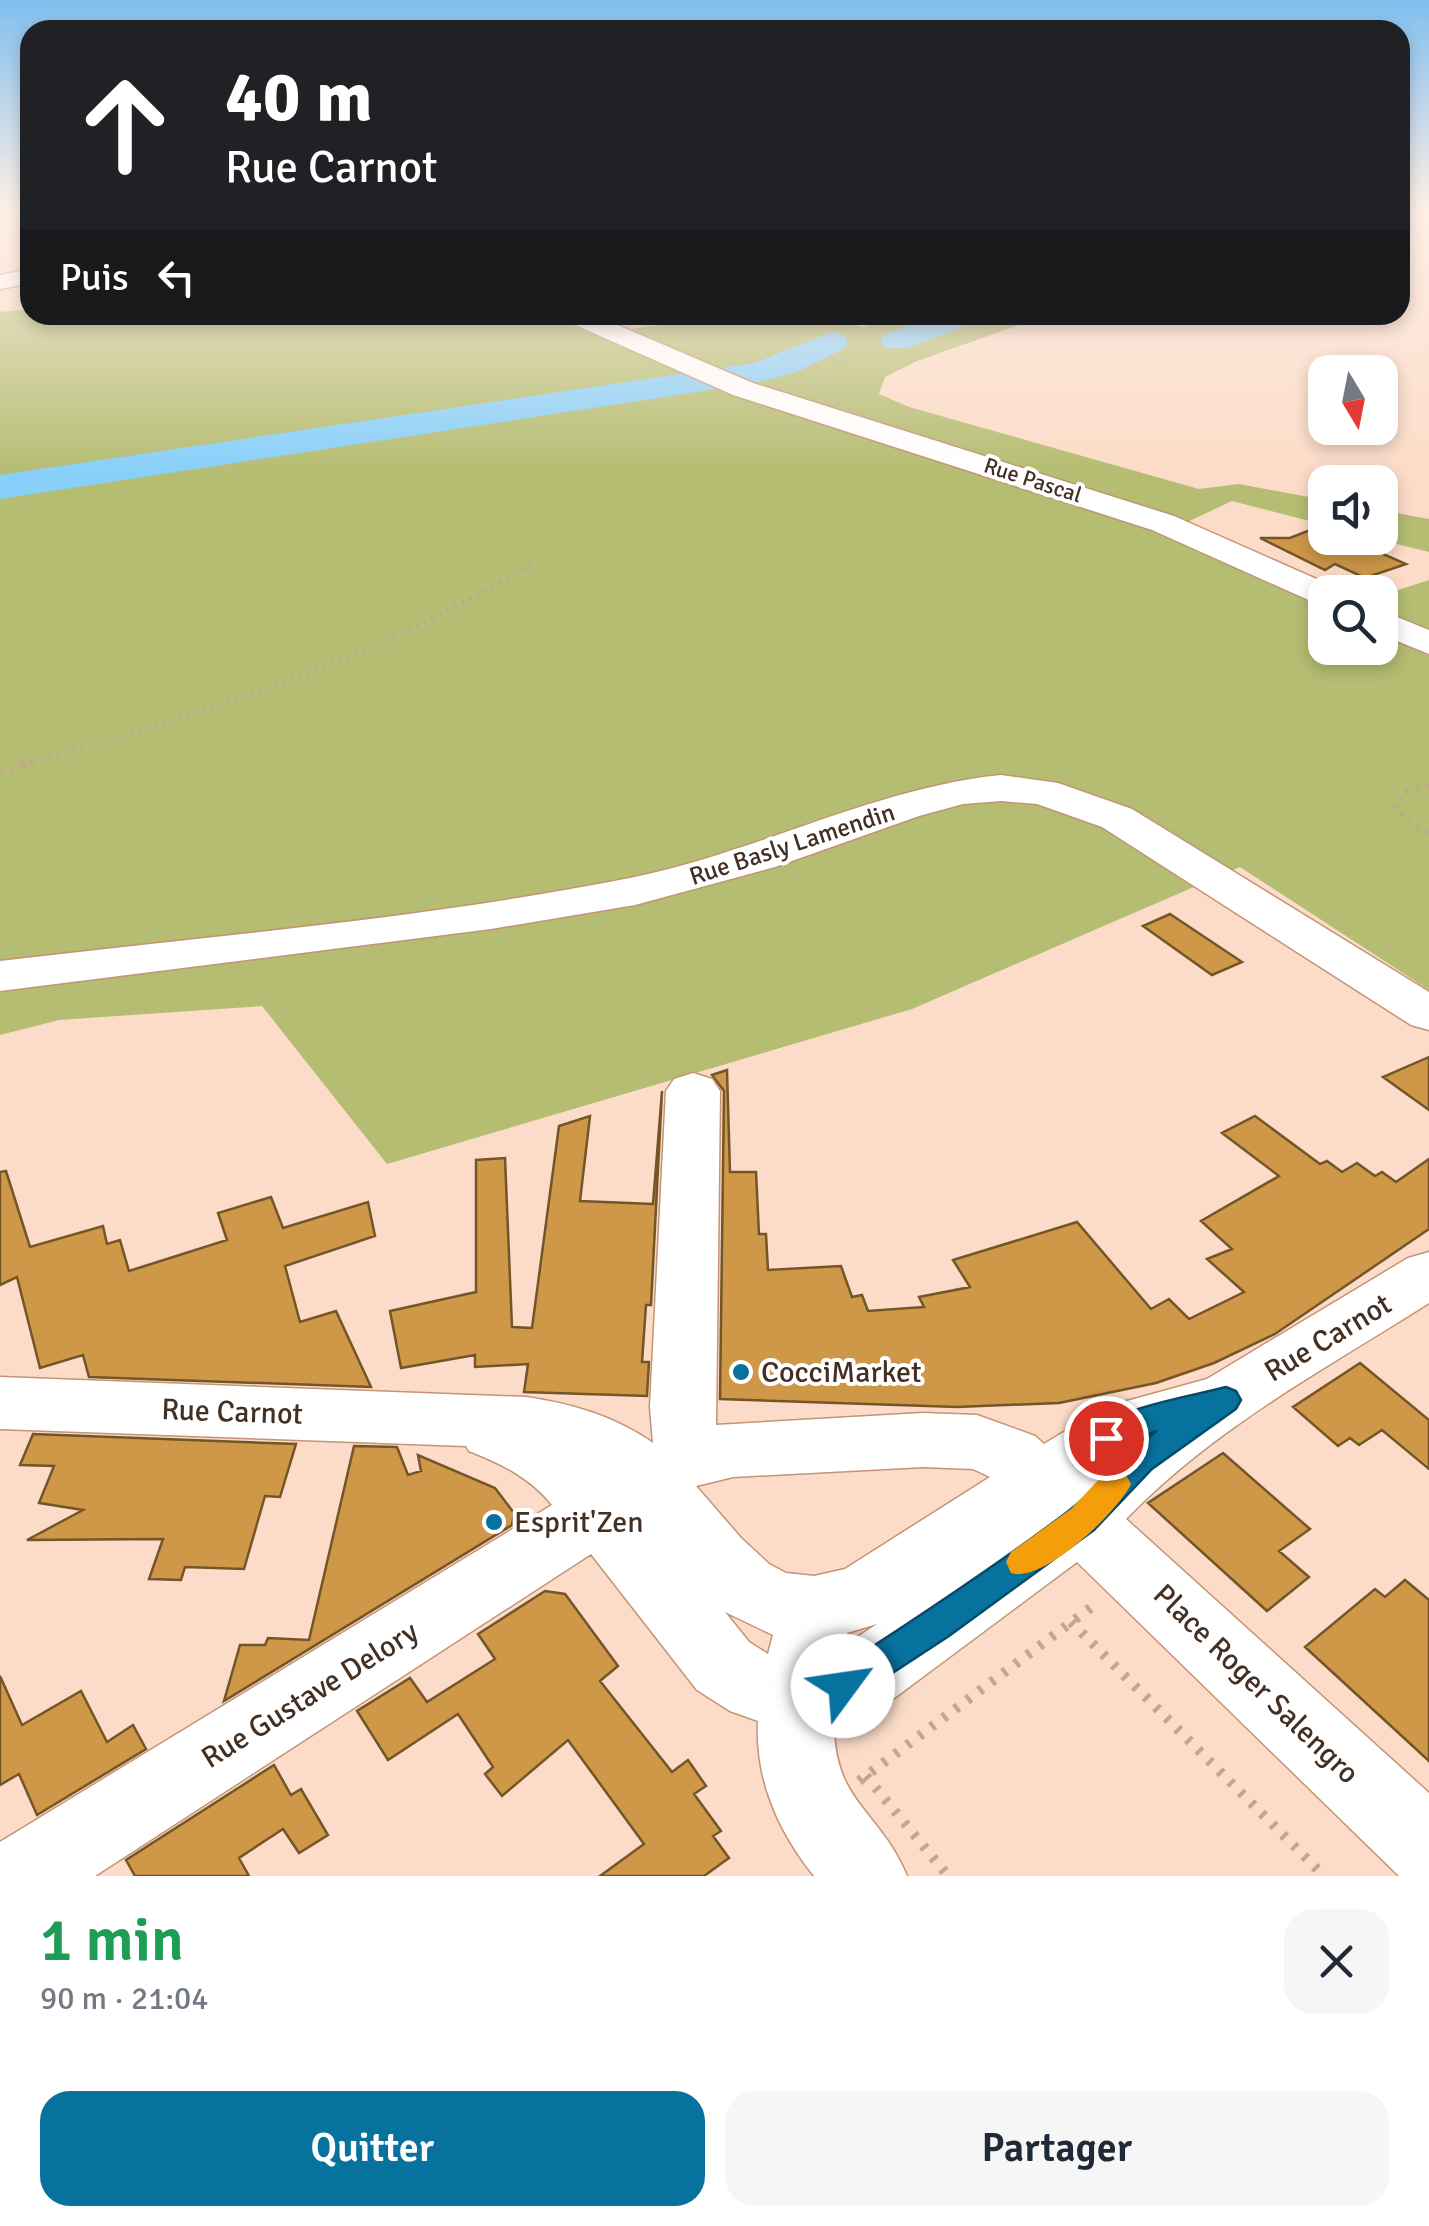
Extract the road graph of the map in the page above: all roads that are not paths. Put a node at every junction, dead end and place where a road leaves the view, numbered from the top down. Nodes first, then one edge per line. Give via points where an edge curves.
1 (596, 325) edge
2 (1308, 588) edge
3 (1398, 629) edge
4 (1429, 643) edge
5 (99, 966) junction
6 (0, 976) edge
7 (0, 988) edge
8 (1429, 1014) edge
9 (692, 1091) dead end
10 (1429, 1274) edge
11 (0, 1403) edge
12 (647, 1484) junction
13 (1061, 1500) junction
14 (815, 1608) junction
15 (798, 1696) junction
16 (1429, 1848) edge
17 (21, 1876) edge
18 (866, 1876) edge

1 - 2 street, Rue Pascal via 721,380 1147,517
3 - 4 street
5 - 6 street, Rue Basly Lamendin
5 - 7 street, Rue Basly Lamendin
5 - 8 street, Rue Basly Lamendin via 620,894 759,858 924,800 1001,788 1064,797 1117,818
9 - 12 street, Rue Carnot via 684,1432
10 - 13 street, Rue Carnot via 1226,1400 1128,1426
11 - 12 street, Rue Carnot via 463,1421 528,1446 575,1482
12 - 13 street via 733,1450 957,1440 997,1448
12 - 14 street, Rue Carnot via 748,1592
12 - 15 street, Rue Carnot via 722,1666 756,1688
12 - 17 street, Rue Gustave Delory
13 - 14 street, Rue Carnot via 862,1597
13 - 15 street via 862,1677
13 - 16 street, Place Roger Salengro
14 - 15 street
15 - 18 street via 794,1749 804,1788 842,1795

